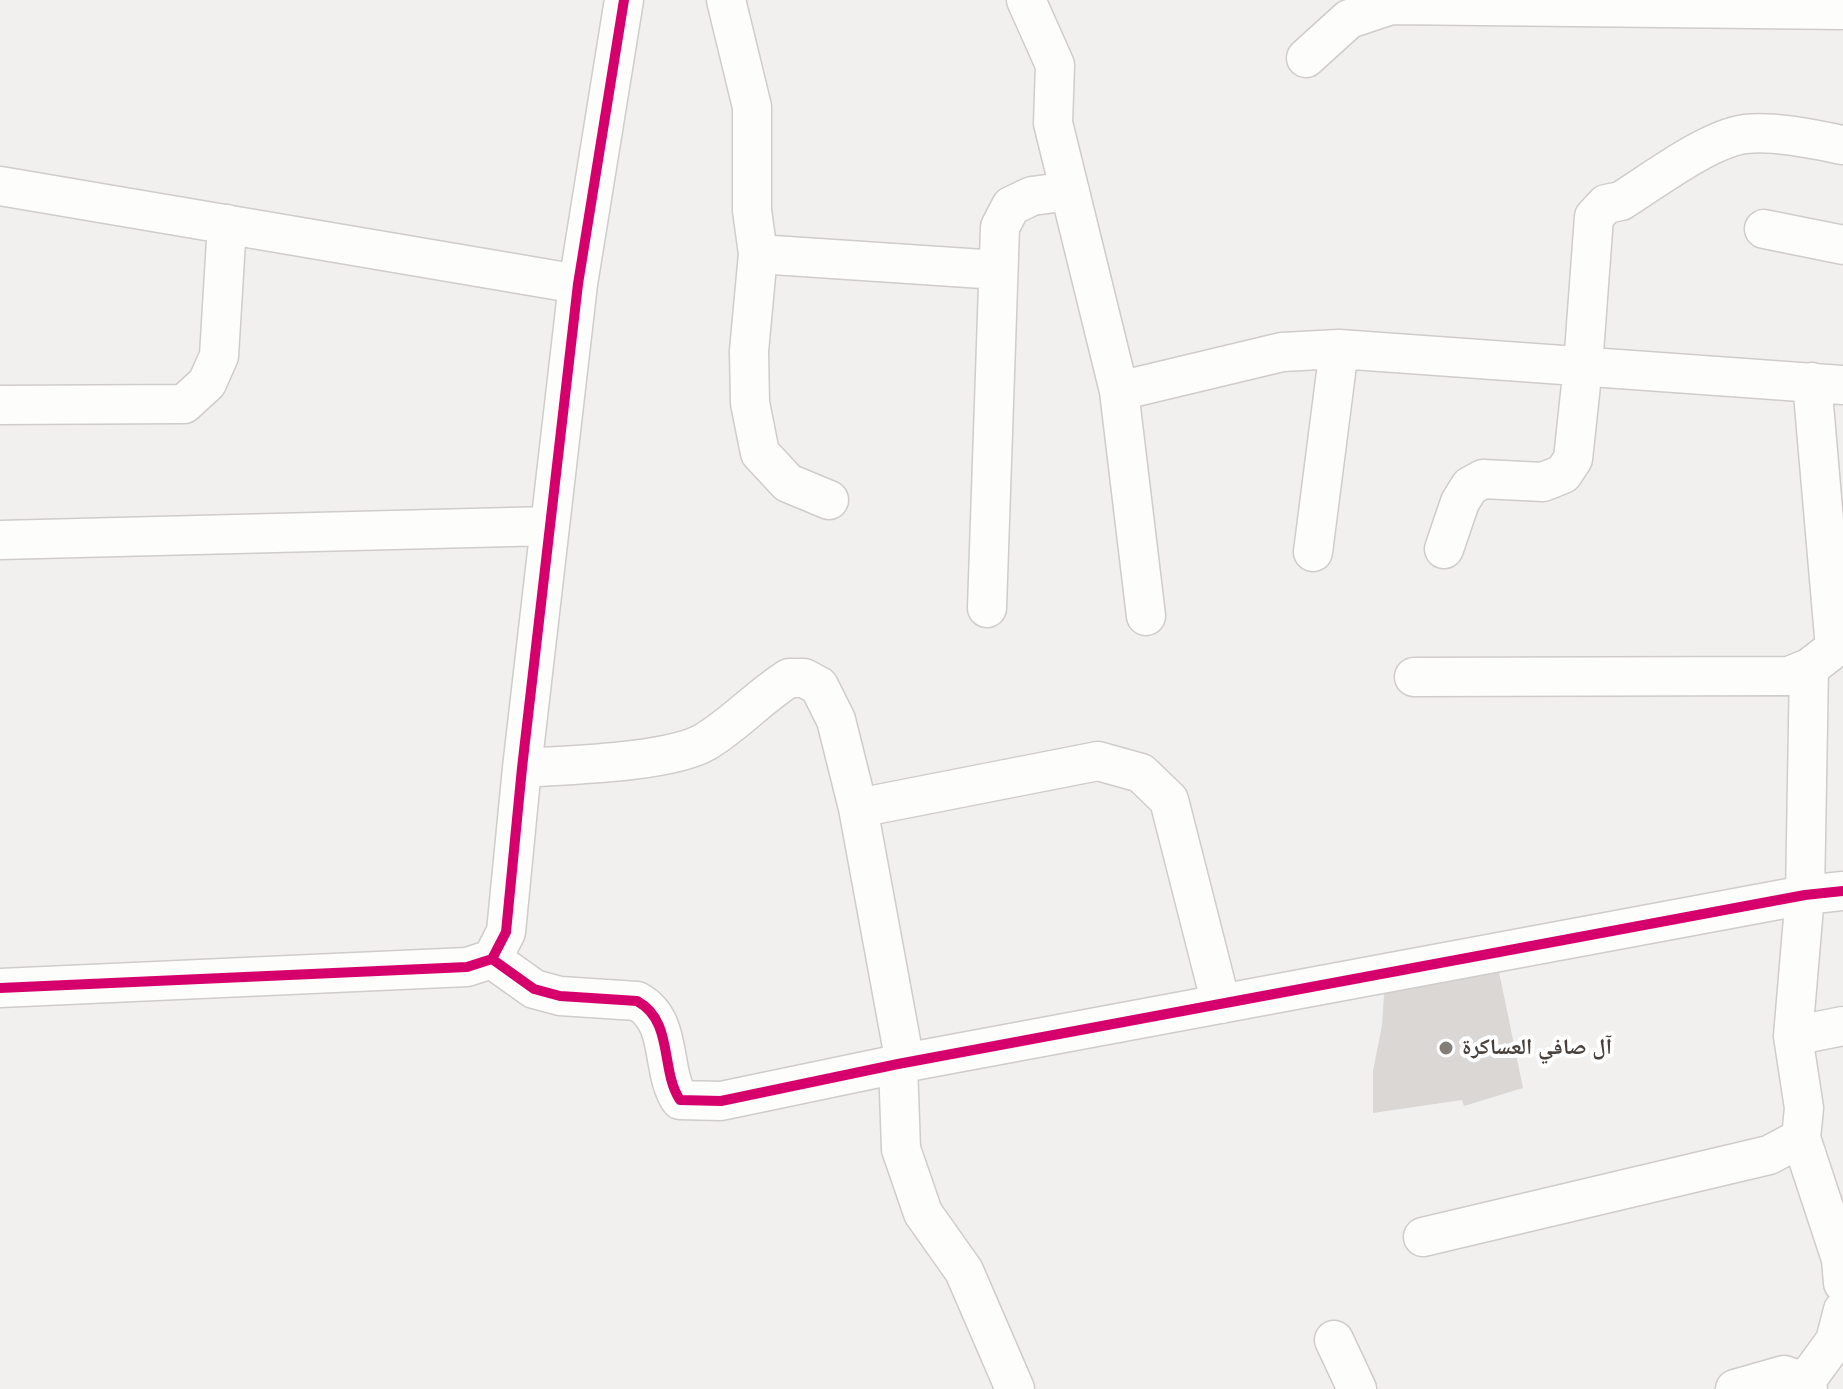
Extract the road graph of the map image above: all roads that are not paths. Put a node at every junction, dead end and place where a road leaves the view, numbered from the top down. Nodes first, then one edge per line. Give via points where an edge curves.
1 (624, 0) edge
2 (726, 0) edge
3 (1026, 0) edge
4 (1786, 4) edge
5 (1843, 10) edge
6 (1306, 58) dead end
7 (1843, 145) edge
8 (0, 186) edge
9 (1070, 191) junction
10 (227, 224) junction
11 (1764, 229) dead end
12 (1843, 245) edge
13 (758, 254) junction
14 (998, 270) junction
15 (578, 284) junction
16 (1339, 349) junction
17 (1583, 366) junction
18 (1828, 384) edge
19 (1119, 391) junction
20 (0, 405) edge
21 (829, 500) dead end
22 (550, 526) junction
23 (0, 540) edge
24 (1444, 549) dead end
25 (1313, 552) dead end
26 (987, 608) dead end
27 (1146, 616) dead end
28 (1829, 654) edge
29 (1414, 677) dead end
30 (522, 768) junction
31 (858, 808) junction
32 (1843, 891) edge
33 (1805, 895) junction
34 (492, 959) junction
35 (0, 988) edge
36 (1221, 1004) junction
37 (1843, 1026) edge
38 (1793, 1036) junction
39 (902, 1064) junction
40 (1801, 1138) junction
41 (1423, 1237) dead end
42 (1842, 1267) edge
43 (1843, 1310) edge
44 (1334, 1340) dead end
45 (1806, 1386) edge
46 (1015, 1389) edge
47 (1357, 1389) edge
48 (1735, 1389) edge

1 - 15 street
2 - 13 street via 752,107 752,210
3 - 9 street via 1055,65 1053,123
4 - 5 street
4 - 6 street via 1391,5 1349,19
7 - 17 street via 1744,134 1712,145 1621,201 1606,204 1594,217
8 - 10 street
9 - 14 street via 1032,196 1011,206 1000,227
9 - 19 street
10 - 15 street
10 - 20 street via 219,356 207,383 184,404
11 - 12 street
13 - 14 street
13 - 21 street via 749,351 750,403 760,453 788,483
14 - 26 street
15 - 22 street
16 - 17 street
16 - 19 street via 1282,352
16 - 25 street
17 - 18 street
17 - 24 street via 1573,459 1563,474 1543,482 1483,479 1470,486
18 - 28 street
19 - 27 street
22 - 23 street
22 - 30 street
28 - 29 street via 1789,676
28 - 33 street
30 - 31 street via 680,752 704,742 789,678 804,678 819,686 836,720
30 - 34 street via 506,932
31 - 36 street via 1098,761 1141,773 1169,800
31 - 39 street
32 - 33 street
33 - 36 street
33 - 38 street
34 - 35 street via 467,967
34 - 39 street via 534,989 637,1001 648,1007 657,1019 671,1087 680,1100 721,1101
36 - 39 street
37 - 38 street
38 - 40 street via 1804,1108
39 - 46 street via 901,1149 923,1213 964,1271
40 - 41 street via 1769,1155
40 - 42 street
43 - 45 street via 1835,1341
44 - 47 street
45 - 48 street via 1784,1375

